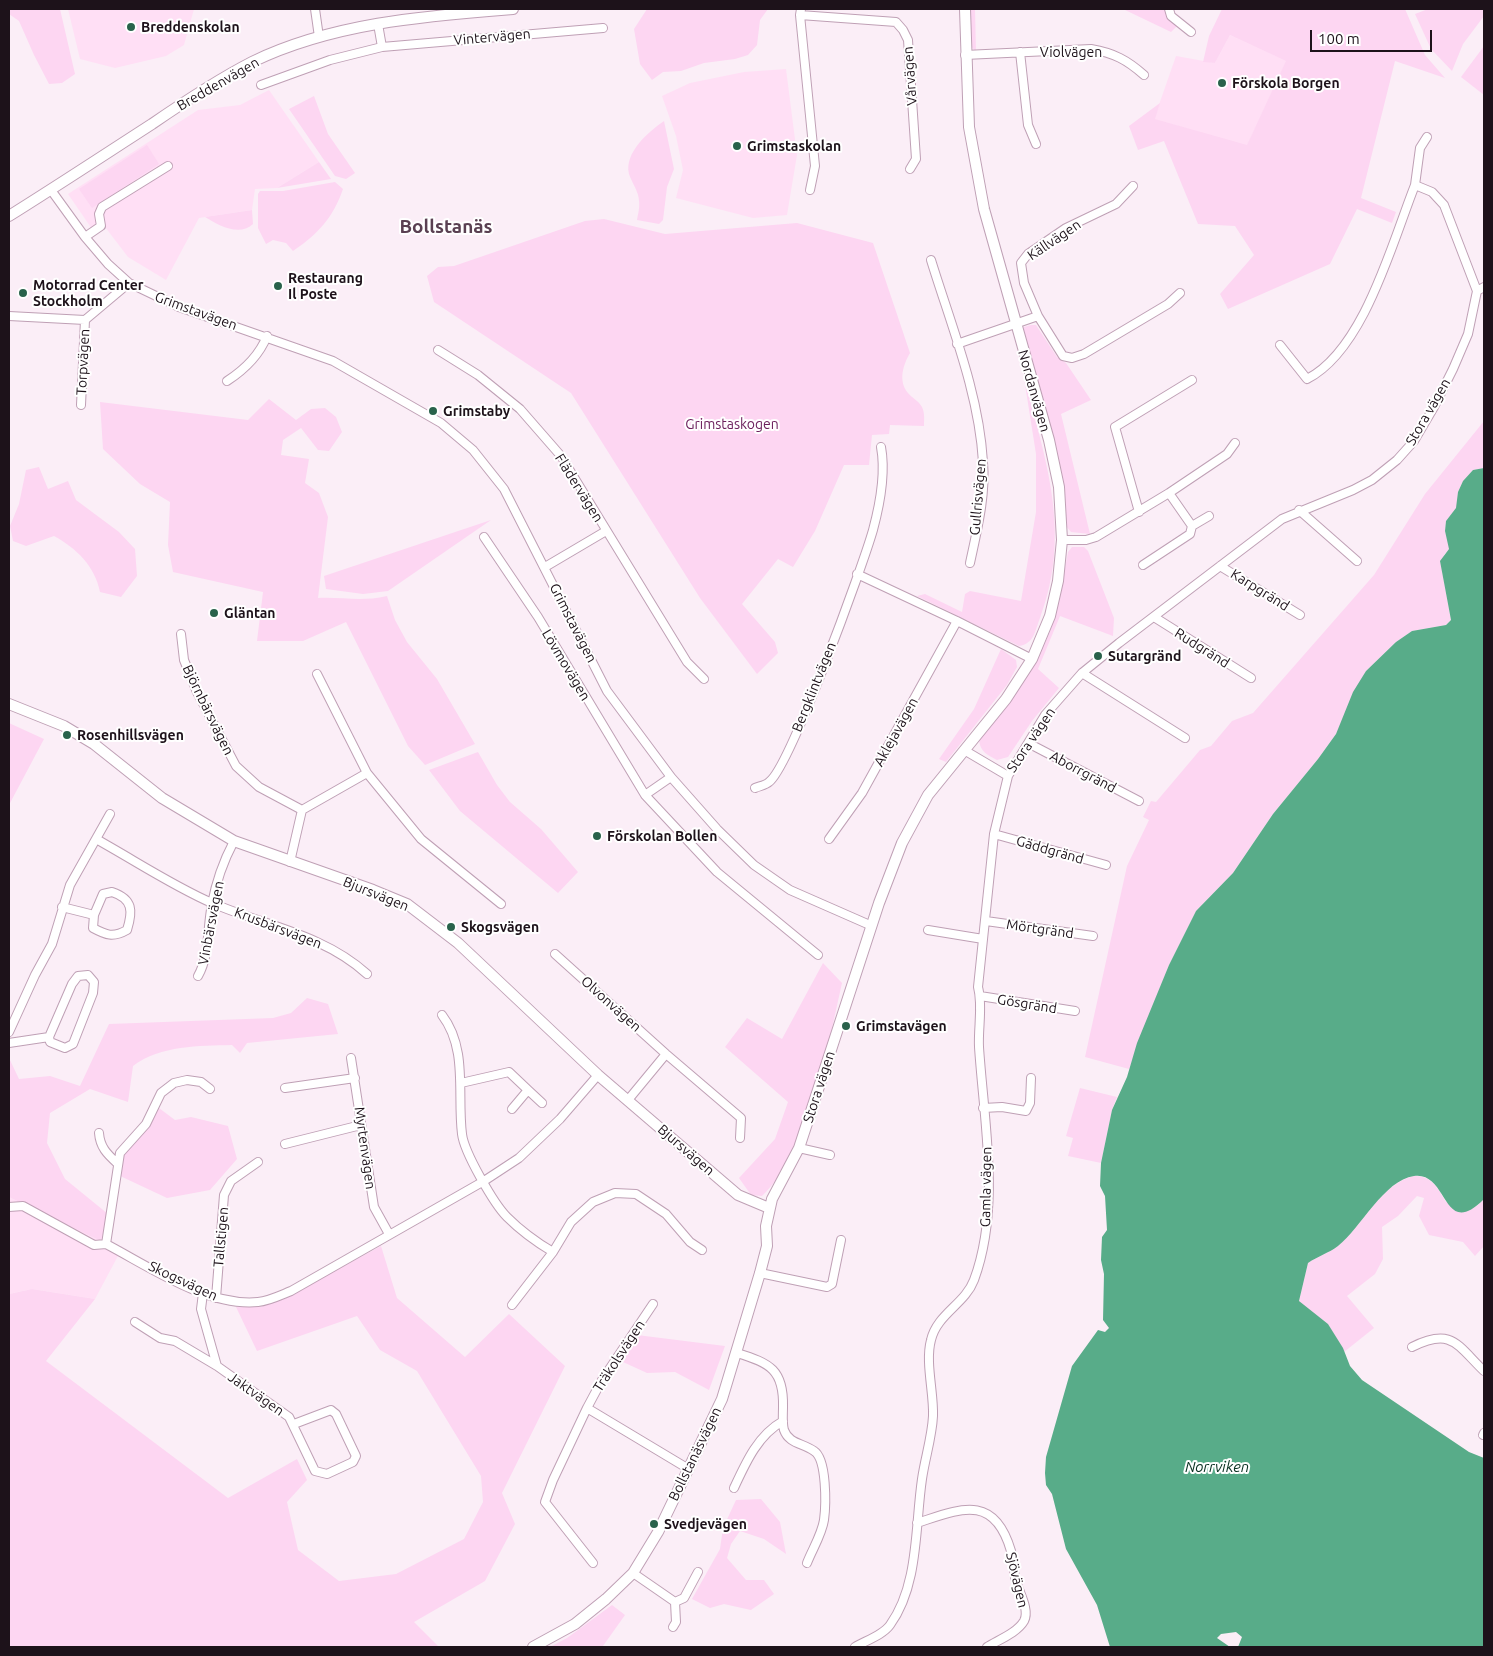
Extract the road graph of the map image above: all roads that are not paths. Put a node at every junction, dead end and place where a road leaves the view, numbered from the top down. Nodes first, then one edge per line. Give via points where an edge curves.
1 (314, 9) edge
2 (513, 9) edge
3 (965, 9) edge
4 (1169, 9) edge
5 (801, 12) edge
6 (378, 24) junction
7 (603, 28) dead end
8 (1191, 32) dead end
9 (319, 37) junction
10 (382, 47) junction
11 (1020, 52) junction
12 (965, 55) junction
13 (1144, 75) dead end
14 (261, 85) dead end
15 (1427, 137) dead end
16 (1036, 144) dead end
17 (168, 166) dead end
18 (910, 168) dead end
19 (1415, 185) junction
20 (1133, 186) dead end
21 (51, 190) junction
22 (810, 190) dead end
23 (9, 216) edge
24 (85, 237) junction
25 (931, 260) dead end
26 (128, 283) junction
27 (1480, 289) edge
28 (1180, 292) dead end
29 (9, 316) edge
30 (1038, 316) junction
31 (85, 320) junction
32 (1015, 324) junction
33 (267, 336) junction
34 (957, 344) junction
35 (1280, 345) dead end
36 (438, 350) dead end
37 (1192, 380) dead end
38 (227, 381) dead end
39 (81, 404) dead end
40 (1235, 442) dead end
41 (881, 448) dead end
42 (1169, 493) junction
43 (1299, 510) junction
44 (1139, 512) junction
45 (1209, 516) dead end
46 (1192, 526) junction
47 (606, 532) junction
48 (484, 536) dead end
49 (1062, 540) junction
50 (1357, 561) dead end
51 (970, 563) dead end
52 (1143, 566) dead end
53 (1220, 566) junction
54 (545, 567) junction
55 (857, 574) junction
56 (1300, 615) dead end
57 (1154, 617) junction
58 (957, 621) junction
59 (181, 634) dead end
60 (1032, 659) junction
61 (1082, 673) junction
62 (317, 674) dead end
63 (1251, 678) dead end
64 (704, 679) dead end
65 (9, 704) edge
66 (1185, 738) dead end
67 (1028, 743) junction
68 (964, 750) junction
69 (366, 774) junction
70 (1008, 776) junction
71 (671, 777) junction
72 (755, 788) dead end
73 (645, 795) junction
74 (1139, 801) dead end
75 (302, 810) junction
76 (110, 814) dead end
77 (994, 834) junction
78 (829, 838) dead end
79 (96, 839) junction
80 (234, 841) junction
81 (290, 862) junction
82 (1106, 865) dead end
83 (212, 903) junction
84 (501, 904) dead end
85 (62, 907) junction
86 (94, 915) junction
87 (986, 921) junction
88 (872, 926) junction
89 (928, 930) dead end
90 (1094, 936) dead end
91 (983, 939) junction
92 (555, 954) dead end
93 (818, 955) dead end
94 (367, 974) dead end
95 (198, 976) dead end
96 (980, 996) junction
97 (1075, 1011) dead end
98 (442, 1015) dead end
99 (9, 1032) edge
100 (49, 1037) junction
101 (9, 1043) edge
102 (666, 1054) junction
103 (351, 1058) dead end
104 (598, 1075) junction
105 (355, 1078) junction
106 (1031, 1078) dead end
107 (461, 1083) junction
108 (210, 1088) dead end
109 (285, 1088) dead end
110 (528, 1090) junction
111 (628, 1100) junction
112 (542, 1102) dead end
113 (983, 1108) junction
114 (512, 1109) dead end
115 (361, 1125) junction
116 (100, 1132) dead end
117 (740, 1138) dead end
118 (285, 1144) dead end
119 (799, 1148) junction
120 (830, 1155) dead end
121 (258, 1162) dead end
122 (117, 1163) junction
123 (484, 1181) junction
124 (9, 1208) edge
125 (769, 1208) junction
126 (389, 1234) junction
127 (841, 1240) dead end
128 (106, 1244) junction
129 (702, 1250) dead end
130 (553, 1252) junction
131 (760, 1273) junction
132 (203, 1293) junction
133 (216, 1298) junction
134 (653, 1304) dead end
135 (512, 1305) dead end
136 (135, 1322) dead end
137 (1412, 1347) dead end
138 (738, 1353) junction
139 (216, 1366) junction
140 (1484, 1371) edge
141 (587, 1408) junction
142 (783, 1422) junction
143 (294, 1424) junction
144 (687, 1468) junction
145 (734, 1488) dead end
146 (917, 1523) junction
147 (594, 1563) dead end
148 (807, 1563) dead end
149 (698, 1572) dead end
150 (633, 1573) junction
151 (675, 1602) junction
152 (673, 1627) dead end
153 (533, 1647) edge
154 (855, 1647) edge
155 (987, 1647) edge

1 - 9 street
2 - 6 street, Breddenvägen via 425,16
3 - 12 street, Nordanvägen
4 - 8 street via 1171,16
5 - 18 street, Vårvägen via 896,22 903,30 908,40 916,159
5 - 22 street, Vårvägen via 815,166
6 - 9 street, Breddenvägen
6 - 10 street
7 - 10 street, Vintervägen
9 - 21 street, Breddenvägen via 253,62 205,89
10 - 14 street, Vintervägen via 330,60
11 - 12 street, Violvägen
11 - 13 street, Violvägen via 1091,49 1110,52 1128,61
11 - 16 street, Violvägen via 1028,124
12 - 32 street, Nordanvägen via 969,127 984,209
15 - 19 street via 1420,148
17 - 24 street via 102,207 99,214 101,226
19 - 27 street, Stora vägen via 1432,192 1444,205
19 - 35 street via 1360,323 1340,353 1322,372 1307,379
20 - 30 street, Källvägen via 1116,204 1066,228 1028,254 1021,263 1024,283
21 - 23 street, Breddenvägen
21 - 24 street, Grimstavägen
24 - 26 street, Grimstavägen
25 - 34 street, Gullrisvägen
26 - 31 street
26 - 33 street, Grimstavägen via 172,305
27 - 43 street, Stora vägen via 1468,334 1434,407 1414,441 1372,480
28 - 30 street, Källvägen via 1168,304 1072,358 1063,356
29 - 31 street
30 - 32 street
31 - 39 street, Torpvägen
32 - 34 street
32 - 49 street, Nordanvägen via 1049,440 1059,488
33 - 38 street via 263,348 241,372
33 - 54 street, Grimstavägen via 333,361 441,423 473,450 504,489
34 - 51 street, Gullrisvägen via 979,416 984,464 980,516
36 - 47 street, Flädervägen via 478,375 520,409 561,456
37 - 44 street via 1116,427
40 - 42 street via 1227,454
41 - 55 street, Bergklintvägen via 881,494 873,530
42 - 44 street
42 - 46 street
43 - 50 street
43 - 53 street, Stora vägen
44 - 49 street via 1096,538
45 - 46 street
46 - 52 street via 1190,534
47 - 54 street, Flädervägen
47 - 64 street, Flädervägen via 687,662
48 - 73 street, Lövmovägen via 538,617
49 - 60 street, Nordanvägen via 1050,616
53 - 56 street, Karpgränd
53 - 57 street, Stora vägen
54 - 71 street, Grimstavägen via 607,690
55 - 58 street
55 - 72 street, Bergklintvägen via 786,756 770,782
57 - 61 street, Stora vägen
57 - 63 street, Rudgränd
58 - 60 street
58 - 78 street, Aklejavägen via 862,793
59 - 75 street, Björnbärsvägen via 184,660 236,766 259,787
60 - 68 street, Nordanvägen via 1006,699
61 - 66 street
61 - 67 street, Stora vägen via 1045,715
62 - 69 street
65 - 80 street, Bjursvägen via 64,726 94,744 162,798
67 - 70 street, Stora vägen
67 - 74 street, Aborrgränd
68 - 70 street, Stora vägen
68 - 88 street, Stora vägen via 928,795 914,819 889,872
69 - 75 street
69 - 84 street via 421,839
70 - 77 street, Gamla vägen
71 - 73 street
71 - 88 street, Grimstavägen via 754,865 790,890
73 - 93 street, Lövmovägen via 717,872
75 - 81 street
76 - 79 street
77 - 82 street, Gäddgränd
77 - 87 street, Gamla vägen
79 - 83 street
79 - 85 street via 70,885
80 - 81 street, Bjursvägen
80 - 83 street, Vinbärsvägen
81 - 104 street, Bjursvägen via 407,904 458,943
83 - 94 street, Krusbärsvägen via 313,939 352,960
83 - 95 street, Vinbärsvägen via 204,966
85 - 86 street
85 - 99 street via 52,944
86 - 86 street via 103,894 112,892 130,902 132,913 127,930 117,936 109,936 93,928
87 - 90 street, Mörtgränd
87 - 91 street, Gamla vägen
88 - 119 street, Stora vägen
89 - 91 street
91 - 96 street, Gamla vägen
92 - 102 street, Olvonvägen
96 - 97 street, Gösgränd
96 - 113 street, Gamla vägen
98 - 107 street via 452,1028
100 - 100 street via 50,1042 65,1048 73,1044 93,994 94,982 88,975 78,976 72,984
100 - 101 street
102 - 111 street
102 - 117 street, Olvonvägen via 741,1118
103 - 105 street, Myrtenvägen
104 - 111 street, Bjursvägen
104 - 123 street, Skogsvägen via 560,1119 519,1158
105 - 109 street
105 - 115 street, Myrtenvägen
106 - 113 street via 1030,1104 1026,1111
107 - 110 street via 509,1072
107 - 123 street via 462,1135 468,1155
108 - 122 street via 202,1082 187,1080 174,1083 161,1093 146,1124 120,1153
110 - 112 street
110 - 114 street
111 - 125 street, Bjursvägen via 738,1195
113 - 146 street, Gamla vägen via 988,1208 984,1245 974,1282 940,1320 930,1341 933,1416
115 - 118 street
115 - 126 street, Myrtenvägen via 374,1207
116 - 122 street via 100,1142 106,1153
119 - 120 street
119 - 125 street, Stora vägen
121 - 133 street, Tallstigen via 231,1181 224,1195
122 - 128 street
123 - 126 street, Skogsvägen
123 - 130 street via 506,1216
124 - 128 street, Skogsvägen via 23,1206 94,1245
125 - 131 street, Bollstanäsvägen via 767,1246
126 - 133 street, Skogsvägen via 291,1291 261,1302 240,1303
127 - 131 street via 832,1284 827,1287
128 - 132 street, Skogsvägen
129 - 130 street via 690,1242 666,1214 636,1194 615,1193 593,1202 571,1222
130 - 135 street
131 - 138 street, Bollstanäsvägen
132 - 133 street, Skogsvägen
132 - 139 street, Jaktvägen via 201,1309
134 - 141 street, Träkolsvägen
136 - 139 street, Jaktvägen via 160,1338 176,1341
137 - 140 street via 1441,1336 1452,1340
138 - 142 street via 772,1367 781,1380
138 - 144 street, Bollstanäsvägen via 722,1400
139 - 143 street, Jaktvägen via 267,1399
141 - 144 street
141 - 147 street via 545,1502
142 - 145 street via 766,1432
142 - 148 street via 787,1437 814,1450 821,1457 824,1470 824,1521
143 - 143 street, Jaktvägen via 315,1471 328,1474 353,1462 356,1456 331,1410
144 - 150 street, Bollstanäsvägen via 658,1532
146 - 154 street, Gamla vägen via 903,1604 889,1627
146 - 155 street, Sjövägen via 974,1508 987,1514 1006,1538 1026,1610 1025,1619 1020,1626
149 - 151 street via 684,1598
150 - 151 street
150 - 153 street, Bollstanäsvägen via 575,1624
151 - 152 street via 676,1622

